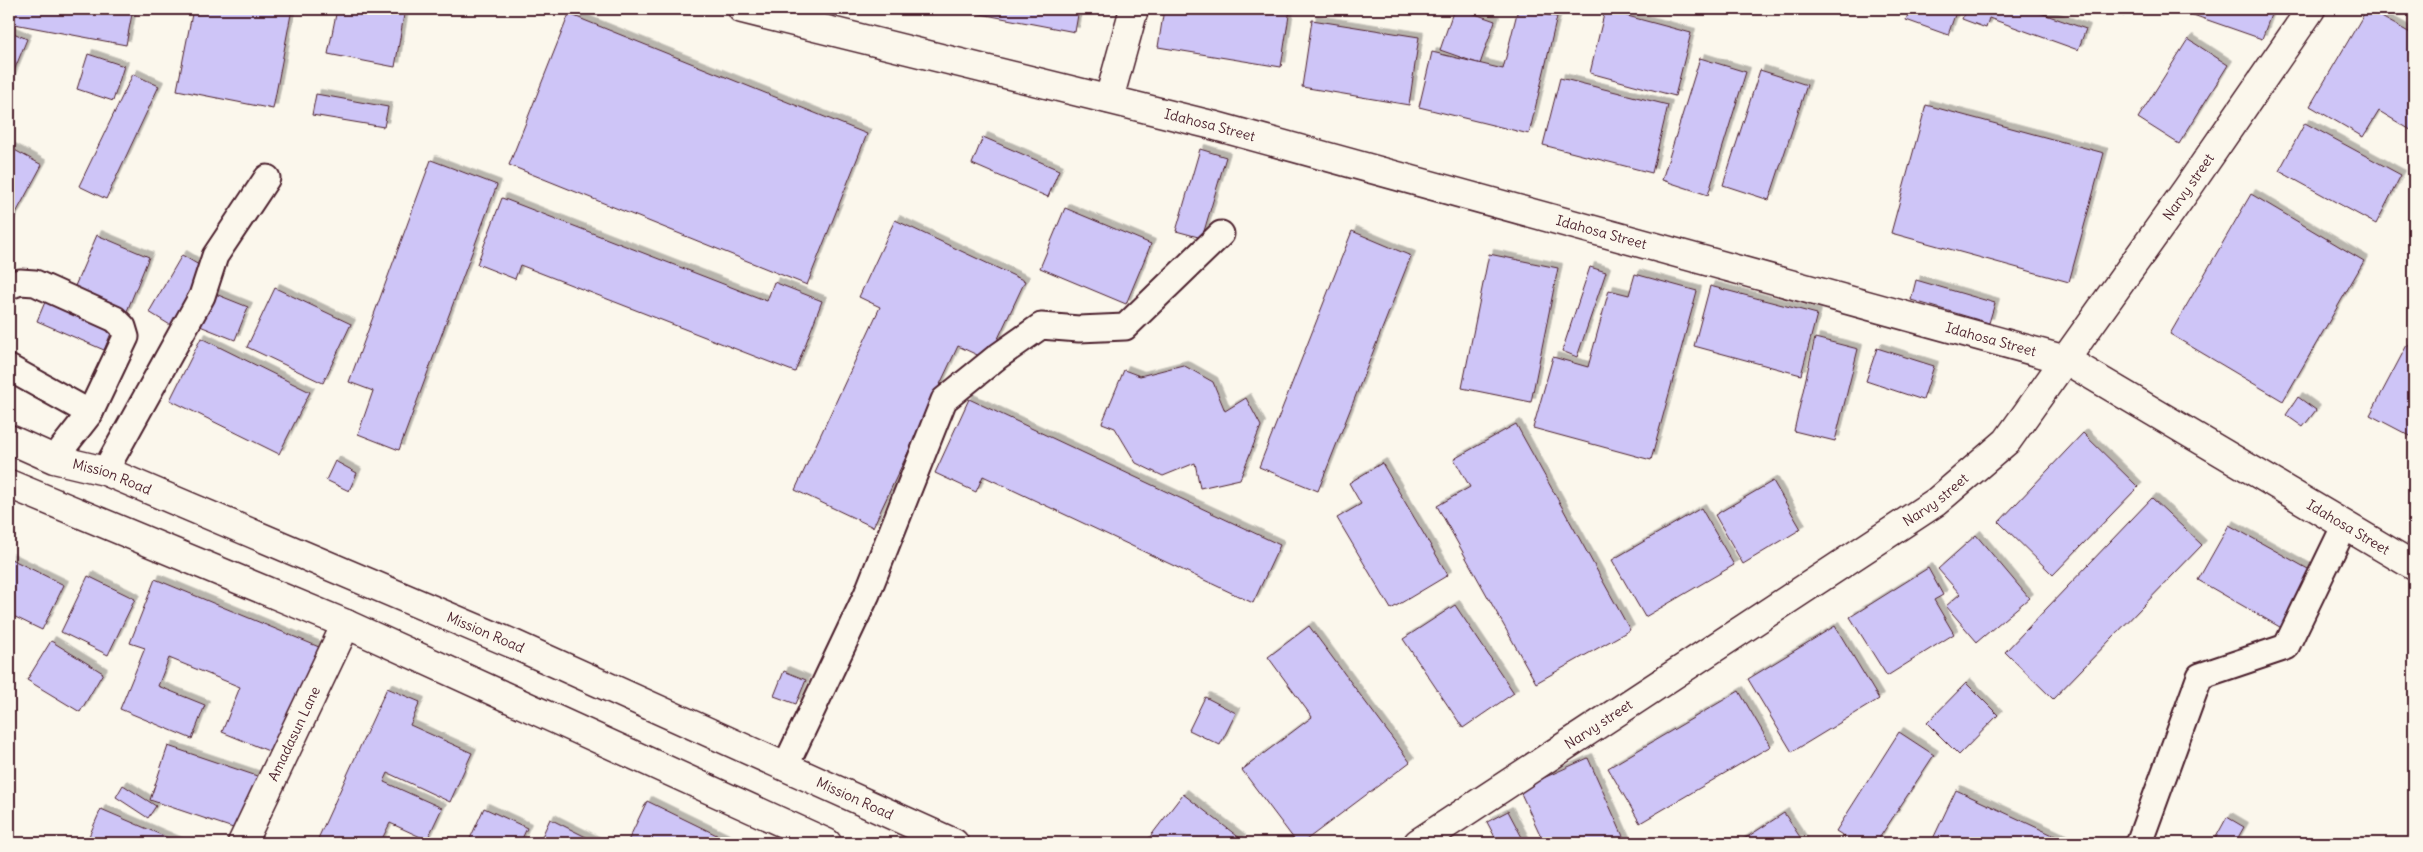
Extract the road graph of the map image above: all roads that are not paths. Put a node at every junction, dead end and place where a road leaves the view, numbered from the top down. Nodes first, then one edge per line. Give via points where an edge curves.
1 (742, 9) edge
2 (1134, 9) edge
3 (2311, 9) edge
4 (1109, 99) junction
5 (267, 178) dead end
6 (1221, 234) dead end
7 (9, 286) edge
8 (2066, 360) junction
9 (9, 368) edge
10 (90, 413) junction
11 (9, 440) edge
12 (54, 459) junction
13 (105, 471) junction
14 (9, 484) edge
15 (2345, 525) junction
16 (2414, 566) edge
17 (346, 624) junction
18 (785, 767) junction
19 (242, 843) edge
20 (827, 843) edge
21 (954, 843) edge
22 (1418, 843) edge
23 (2139, 843) edge

1 - 4 street, Idahosa Street
2 - 4 street
3 - 8 street, Narvy street
4 - 8 street, Idahosa Street
5 - 13 lane via 215,256 202,296
6 - 18 lane via 1125,327 1079,329 1041,326 944,400 867,594
7 - 10 lane via 20,282 35,283 115,319 124,327 126,337
8 - 15 street, Idahosa Street
8 - 22 street, Narvy street via 2007,441 1936,502
9 - 10 lane
10 - 12 lane
11 - 12 street, Mission Road
12 - 13 street, Mission Road
13 - 18 street, Mission Road via 511,643
14 - 17 street
15 - 16 street, Idahosa Street
15 - 23 lane via 2286,647 2200,676
17 - 19 street, Amadasun Lane
17 - 20 street
18 - 21 street, Mission Road

